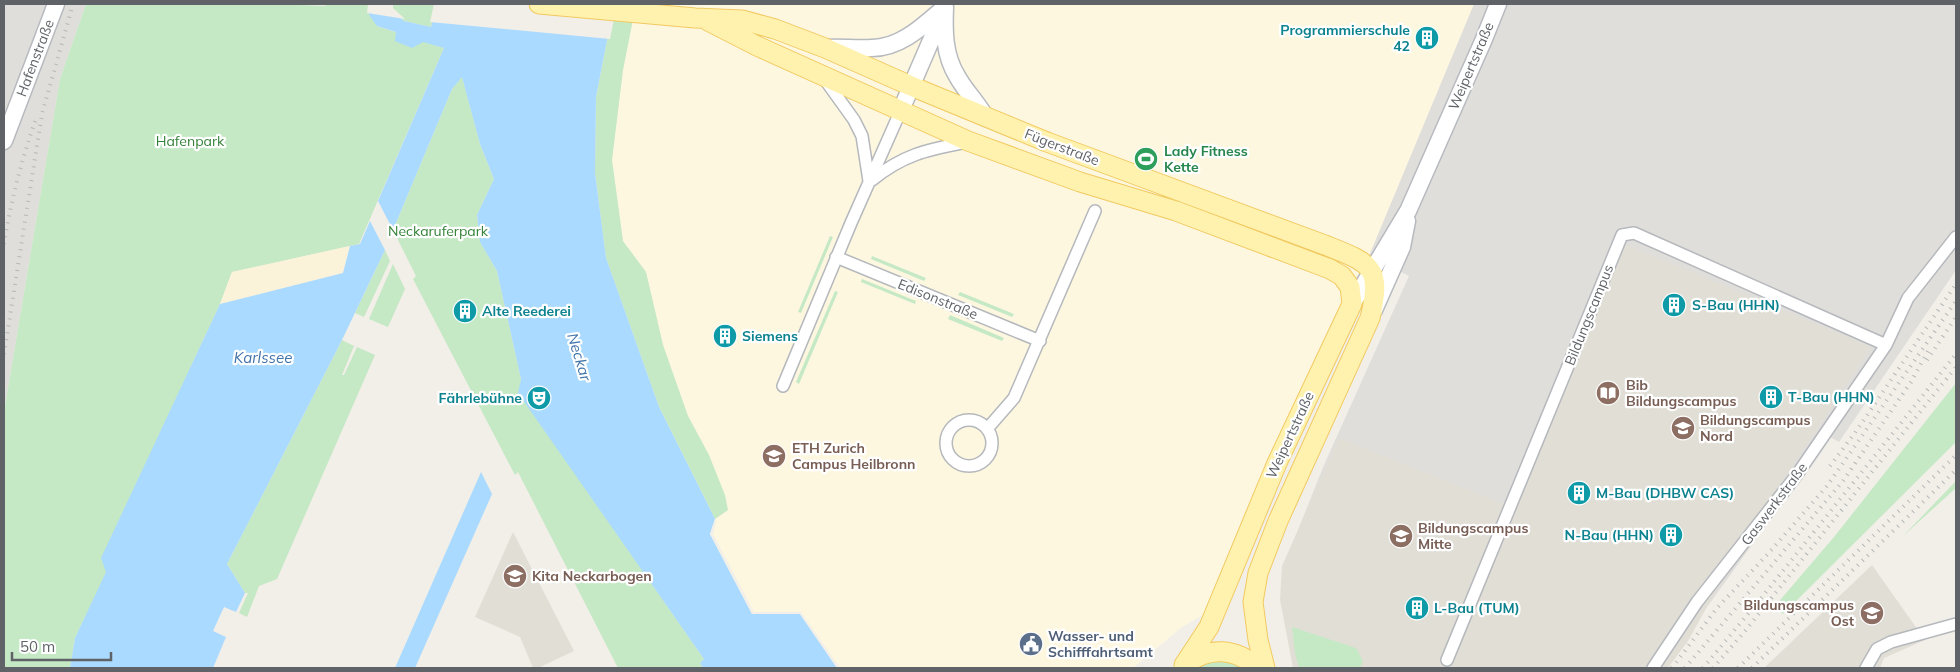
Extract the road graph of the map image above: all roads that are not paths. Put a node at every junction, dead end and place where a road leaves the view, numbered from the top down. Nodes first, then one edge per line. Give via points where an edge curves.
1 (56, 4) edge
2 (538, 4) edge
3 (1498, 4) edge
4 (946, 6) edge
5 (704, 19) junction
6 (825, 48) junction
7 (819, 72) junction
8 (911, 86) junction
9 (901, 110) junction
10 (986, 118) junction
11 (4, 140) edge
12 (968, 141) junction
13 (869, 183) junction
14 (1095, 211) dead end
15 (1408, 211) junction
16 (1956, 238) edge
17 (836, 257) junction
18 (1372, 272) junction
19 (1352, 304) junction
20 (1370, 318) junction
21 (1040, 341) junction
22 (1886, 344) junction
23 (783, 386) dead end
24 (987, 429) junction
25 (1956, 624) edge
26 (1447, 660) dead end
27 (1182, 667) edge
28 (1258, 668) edge
29 (1265, 668) edge
30 (1653, 668) edge
31 (1866, 668) edge

1 - 11 main road, Hafenstraße
2 - 5 main road, Fügerstraße
3 - 15 main road, Weipertstraße
4 - 6 main road via 890,46
4 - 8 main road
4 - 10 main road via 944,35 950,62
5 - 6 main road, Fügerstraße via 742,20
5 - 7 main road, Fügerstraße
6 - 8 main road, Fügerstraße
7 - 9 main road, Fügerstraße
7 - 13 street via 862,136
8 - 9 main road
8 - 10 main road, Fügerstraße
9 - 12 main road, Fügerstraße
9 - 13 street
10 - 18 main road, Fügerstraße via 1325,245 1364,262
12 - 13 street via 924,150 886,169
12 - 19 main road, Fügerstraße via 1080,182 1176,211 1330,269 1342,276 1350,287
13 - 17 street
14 - 21 street
15 - 18 main road, Weipertstraße
15 - 20 main road, Weipertstraße via 1402,247
16 - 22 street, Gaswerkstraße via 1908,298
17 - 21 street, Edisonstraße
17 - 23 street
18 - 19 main road, Weipertstraße
18 - 20 main road via 1375,296
19 - 27 main road, Weipertstraße via 1276,463 1209,627
20 - 29 main road, Weipertstraße via 1278,521 1258,573 1253,602
21 - 24 street via 1014,398
22 - 26 street, Bildungscampus via 1634,233 1622,235
22 - 30 street, Gaswerkstraße via 1785,492 1697,602
24 - 24 street via 976,422 957,424 947,440 948,453 966,466 981,463 991,452 991,436
25 - 31 street via 1891,642 1877,649
27 - 28 main road via 1197,656 1212,651 1227,652

